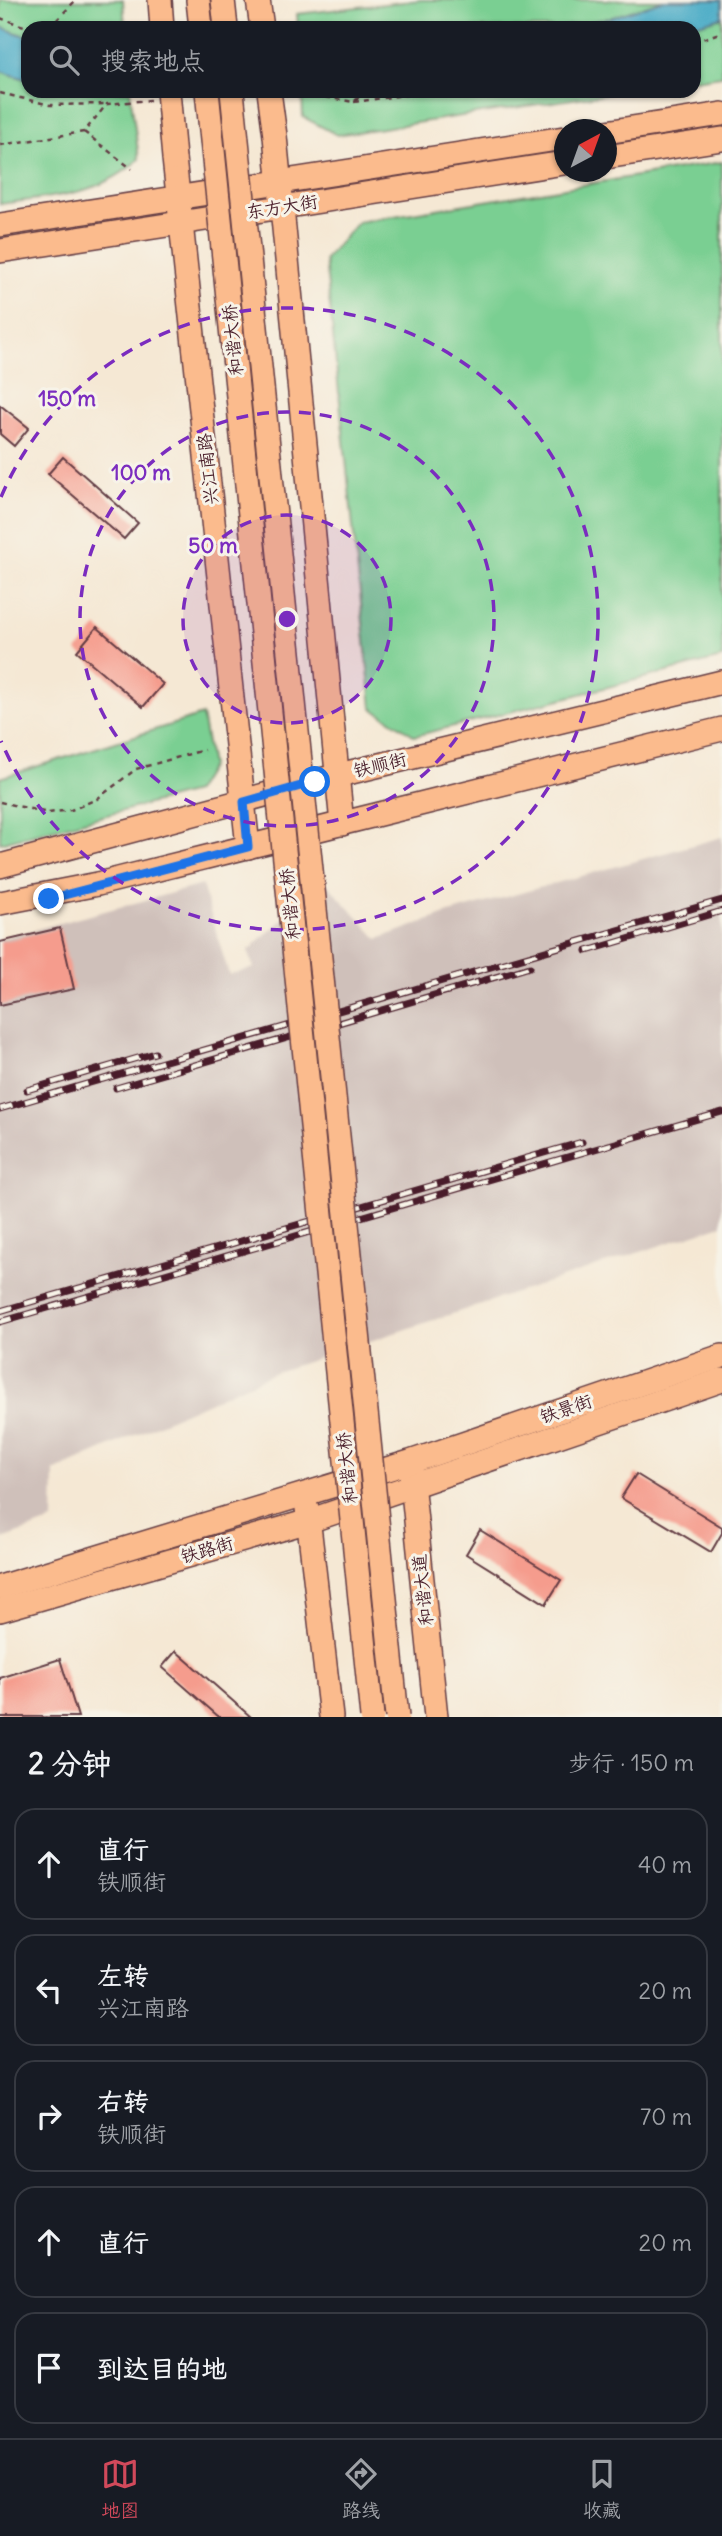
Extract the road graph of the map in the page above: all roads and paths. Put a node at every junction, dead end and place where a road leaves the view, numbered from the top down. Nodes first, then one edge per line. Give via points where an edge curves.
1 (76, 0) edge
2 (160, 0) edge
3 (198, 0) edge
4 (223, 0) edge
5 (258, 0) edge
6 (0, 18) edge
7 (55, 21) edge
8 (162, 21) edge
9 (200, 21) edge
10 (225, 21) edge
11 (261, 21) edge
12 (21, 25) edge
13 (722, 32) edge
14 (701, 40) edge
15 (0, 93) edge
16 (169, 98) edge
17 (208, 98) edge
18 (233, 98) edge
19 (270, 98) edge
20 (383, 98) edge
21 (354, 102) dead end
22 (107, 104) dead end
23 (722, 114) edge
24 (617, 130) edge
25 (84, 132) dead end
26 (722, 139) edge
27 (554, 140) edge
28 (617, 155) edge
29 (554, 165) edge
30 (132, 169) dead end
31 (281, 180) junction
32 (179, 196) junction
33 (283, 206) junction
34 (182, 224) junction
35 (0, 225) edge
36 (0, 251) edge
37 (722, 682) edge
38 (722, 729) edge
39 (204, 750) dead end
40 (339, 775) junction
41 (0, 802) edge
42 (244, 802) junction
43 (342, 824) junction
44 (248, 847) junction
45 (0, 866) edge
46 (97, 884) junction
47 (0, 903) edge
48 (0, 913) edge
49 (722, 1356) edge
50 (722, 1380) edge
51 (410, 1462) junction
52 (413, 1487) junction
53 (305, 1495) junction
54 (309, 1521) junction
55 (0, 1587) edge
56 (0, 1610) edge
57 (331, 1717) edge
58 (372, 1717) edge
59 (397, 1717) edge
60 (436, 1717) edge

1 - 7 path
2 - 8 main road
3 - 9 main road
4 - 10 main road
5 - 11 main road
6 - 12 path
13 - 14 path
15 - 22 path via 50,105
16 - 32 main road, 兴江南路, bridge
17 - 58 main road, 和谐大桥, bridge
18 - 59 main road, 和谐大桥, bridge
19 - 31 main road, bridge
20 - 21 path
23 - 24 main road
25 - 30 path
26 - 28 main road
27 - 31 main road, 东方大街
29 - 33 main road, 东方大街
31 - 32 main road, 东方大街
31 - 33 main road
32 - 34 main road, 兴江南路
32 - 35 main road, 东方大街
33 - 34 main road, 东方大街
33 - 40 main road
34 - 36 main road, 东方大街
34 - 42 main road, 兴江南路
37 - 40 main road, 铁顺街
38 - 43 main road
39 - 41 path via 136,769 78,808 48,814
40 - 42 main road, 铁顺街
40 - 43 main road
42 - 44 main road, 兴江南路
42 - 45 main road, 铁顺街
43 - 44 main road
44 - 46 main road
46 - 47 main road
46 - 48 main road
49 - 51 main road, 铁景街
50 - 52 main road, 铁景街
51 - 52 main road, 和谐大道
51 - 53 main road, 铁路街
52 - 54 main road, 铁路街
52 - 60 main road, 和谐大道
53 - 54 main road
53 - 55 main road, 铁路街
54 - 56 main road, 铁路街
54 - 57 main road

